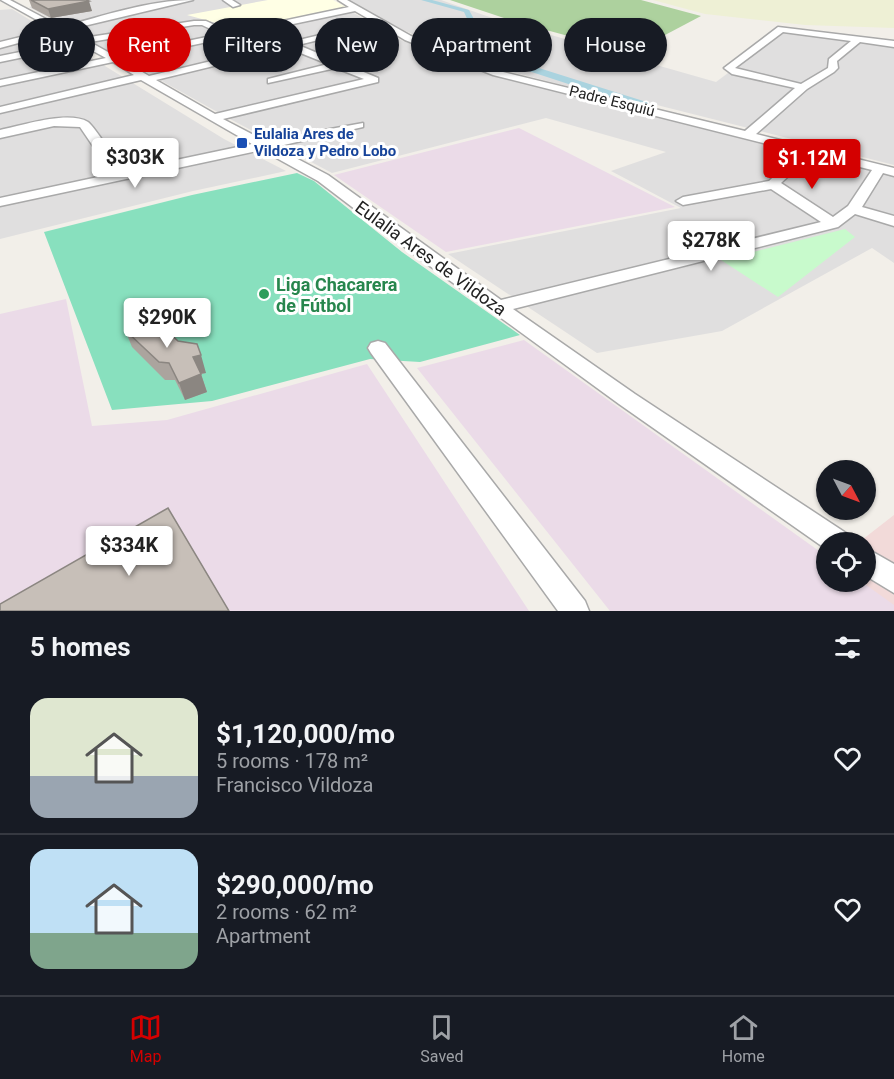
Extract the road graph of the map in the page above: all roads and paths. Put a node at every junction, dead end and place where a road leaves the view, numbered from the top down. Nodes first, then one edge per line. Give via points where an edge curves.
1 (5, 0) edge
2 (189, 0) edge
3 (226, 0) edge
4 (342, 0) edge
5 (27, 4) dead end
6 (236, 4) dead end
7 (17, 6) junction
8 (0, 8) edge
9 (357, 8) junction
10 (141, 9) junction
11 (40, 18) edge
12 (161, 18) edge
13 (372, 18) edge
14 (95, 20) edge
15 (303, 20) edge
16 (399, 32) edge
17 (858, 39) junction
18 (18, 40) edge
19 (894, 44) edge
20 (0, 45) edge
21 (18, 56) edge
22 (0, 60) edge
23 (107, 61) edge
24 (203, 65) edge
25 (315, 70) edge
26 (136, 72) edge
27 (356, 72) edge
28 (146, 78) junction
29 (272, 81) dead end
30 (0, 83) edge
31 (803, 87) junction
32 (0, 110) edge
33 (213, 118) junction
34 (359, 125) dead end
35 (0, 134) edge
36 (748, 135) junction
37 (265, 147) junction
38 (809, 150) junction
39 (887, 170) edge
40 (120, 176) junction
41 (773, 184) junction
42 (683, 201) dead end
43 (0, 202) edge
44 (853, 209) junction
45 (894, 221) edge
46 (833, 224) junction
47 (497, 307) junction
48 (378, 348) dead end
49 (824, 532) edge
50 (876, 568) edge
51 (894, 580) edge
52 (575, 611) edge

1 - 7 street, Eulalia Ares de Vildoza
2 - 10 street
3 - 6 street
4 - 9 street, Padre Esquiú
5 - 7 street
7 - 8 street
7 - 11 street, Eulalia Ares de Vildoza
9 - 13 street, Padre Esquiú
9 - 15 street
10 - 12 street
10 - 14 street
16 - 36 street, Padre Esquiú via 496,72
17 - 19 street
17 - 31 street via 839,52 831,70
17 - 31 street via 776,31 729,70
18 - 20 street
21 - 22 street
23 - 30 street
24 - 28 street
25 - 29 street
26 - 28 street, Eulalia Ares de Vildoza
27 - 33 street via 374,80
28 - 32 street
28 - 33 street, Eulalia Ares de Vildoza
31 - 36 street
33 - 37 street, Eulalia Ares de Vildoza
34 - 37 street
35 - 40 street via 77,122 84,125
36 - 38 street, Padre Esquiú
37 - 40 street
37 - 47 street, Eulalia Ares de Vildoza via 323,178
38 - 39 street, Padre Esquiú
38 - 41 street
39 - 44 street
40 - 43 street
41 - 42 street
41 - 46 street
44 - 45 street
44 - 46 street
46 - 47 street
47 - 49 street, Eulalia Ares de Vildoza
48 - 52 street
50 - 51 street

